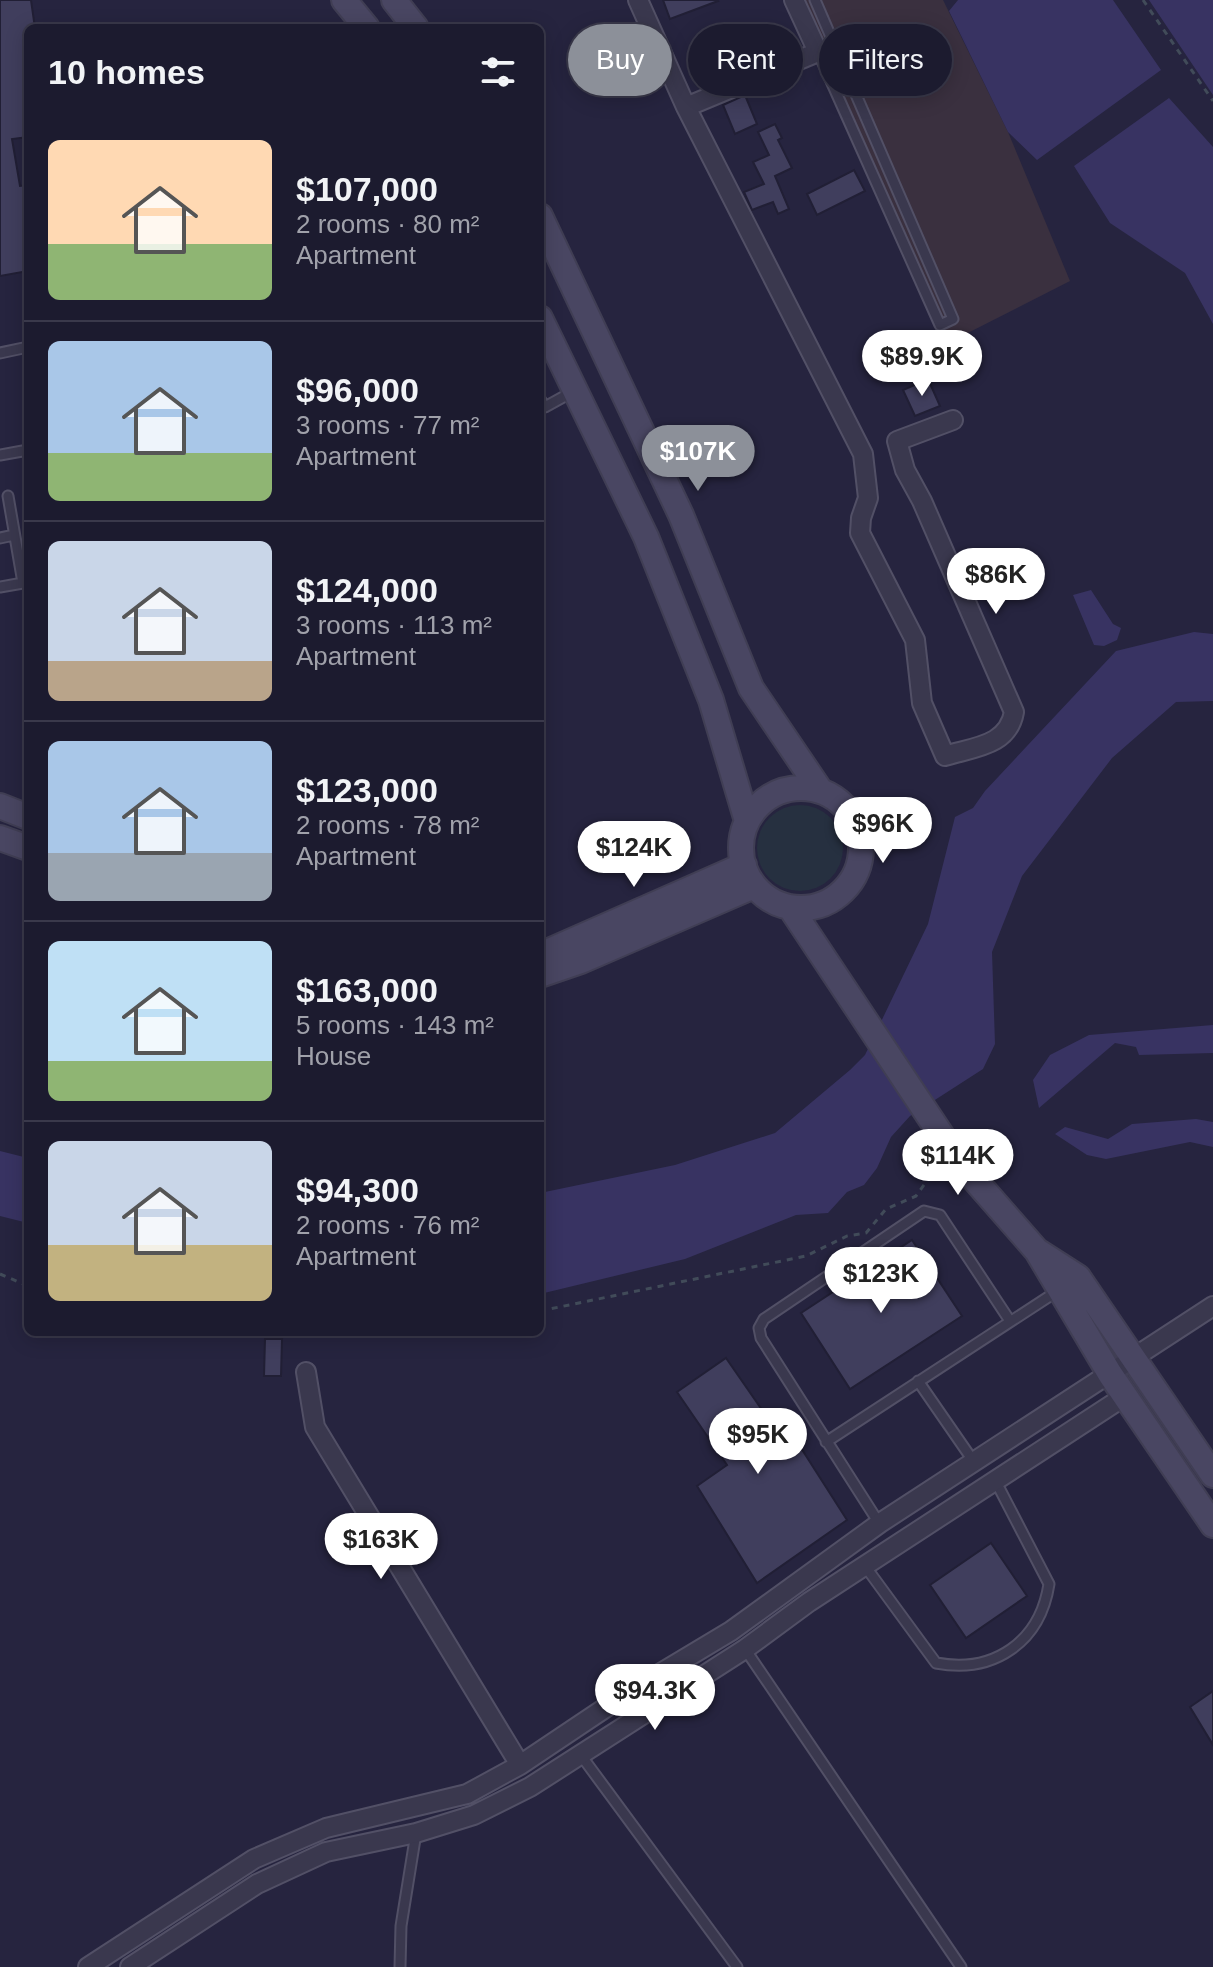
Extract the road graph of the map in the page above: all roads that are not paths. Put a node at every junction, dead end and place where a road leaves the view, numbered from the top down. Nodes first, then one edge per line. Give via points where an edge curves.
1 (344, 0) edge
2 (394, 0) edge
3 (638, 0) edge
4 (794, 0) edge
5 (815, 0) edge
6 (364, 24) edge
7 (413, 24) edge
8 (818, 52) junction
9 (686, 107) junction
10 (544, 224) edge
11 (544, 327) edge
12 (24, 348) edge
13 (0, 353) edge
14 (574, 391) junction
15 (544, 405) edge
16 (953, 420) dead end
17 (897, 441) junction
18 (24, 451) edge
19 (863, 454) junction
20 (0, 455) edge
21 (8, 496) dead end
22 (14, 535) junction
23 (0, 538) edge
24 (0, 587) edge
25 (820, 790) junction
26 (0, 806) edge
27 (24, 815) edge
28 (747, 821) junction
29 (0, 838) edge
30 (24, 847) edge
31 (749, 876) junction
32 (790, 907) junction
33 (544, 953) edge
34 (544, 974) edge
35 (1068, 1284) junction
36 (1213, 1306) edge
37 (1010, 1321) junction
38 (1134, 1360) junction
39 (306, 1372) dead end
40 (1110, 1374) junction
41 (918, 1381) junction
42 (1125, 1396) junction
43 (826, 1442) junction
44 (974, 1462) junction
45 (1213, 1475) edge
46 (995, 1480) junction
47 (880, 1523) junction
48 (1213, 1525) edge
49 (895, 1546) junction
50 (865, 1566) junction
51 (798, 1585) junction
52 (809, 1602) junction
53 (731, 1631) junction
54 (745, 1649) junction
55 (580, 1754) junction
56 (520, 1765) junction
57 (411, 1810) junction
58 (416, 1833) junction
59 (88, 1967) edge
60 (130, 1967) edge
61 (400, 1967) edge
62 (737, 1967) edge
63 (961, 1967) edge

1 - 6 main road
2 - 7 main road
3 - 9 street
4 - 8 street
5 - 8 lane via 953,319 940,325
8 - 9 street
9 - 19 street
10 - 25 main road via 681,515 751,688
11 - 14 main road
12 - 13 lane
14 - 15 lane
14 - 28 main road via 646,537 711,700
16 - 17 street
17 - 19 street
17 - 19 street via 905,470 1014,712 1011,727 1000,739 945,756 922,703 915,640 860,533 868,498
18 - 20 lane
21 - 22 lane
22 - 23 lane
22 - 24 lane via 23,583
25 - 28 main road via 778,792
25 - 32 main road via 851,814 861,842 859,862 851,881 829,901
26 - 27 main road
28 - 31 main road via 741,851
29 - 30 main road
31 - 32 main road via 767,897
31 - 33 main road
31 - 34 main road via 574,965
32 - 35 main road via 960,1163
35 - 37 lane
35 - 38 main road
35 - 40 main road
36 - 38 street
37 - 41 lane
37 - 43 lane via 940,1215 924,1211 764,1319 759,1328
38 - 40 street
38 - 45 main road
39 - 56 street via 315,1427
40 - 42 main road
40 - 44 street
41 - 43 lane
41 - 44 lane
42 - 46 street
42 - 48 main road
43 - 47 lane
44 - 47 street
46 - 49 street
46 - 50 lane via 1049,1584 1037,1623 1009,1652 966,1667 936,1663
47 - 49 street
47 - 51 street
49 - 50 street
50 - 52 street
51 - 52 street
51 - 53 street
52 - 54 street
53 - 54 street
53 - 56 street
54 - 55 street
54 - 63 lane
55 - 58 street via 474,1815
55 - 62 lane
56 - 57 street via 467,1794
57 - 58 street
57 - 59 street via 326,1828 254,1859
58 - 60 street via 312,1858 257,1884
58 - 61 lane

